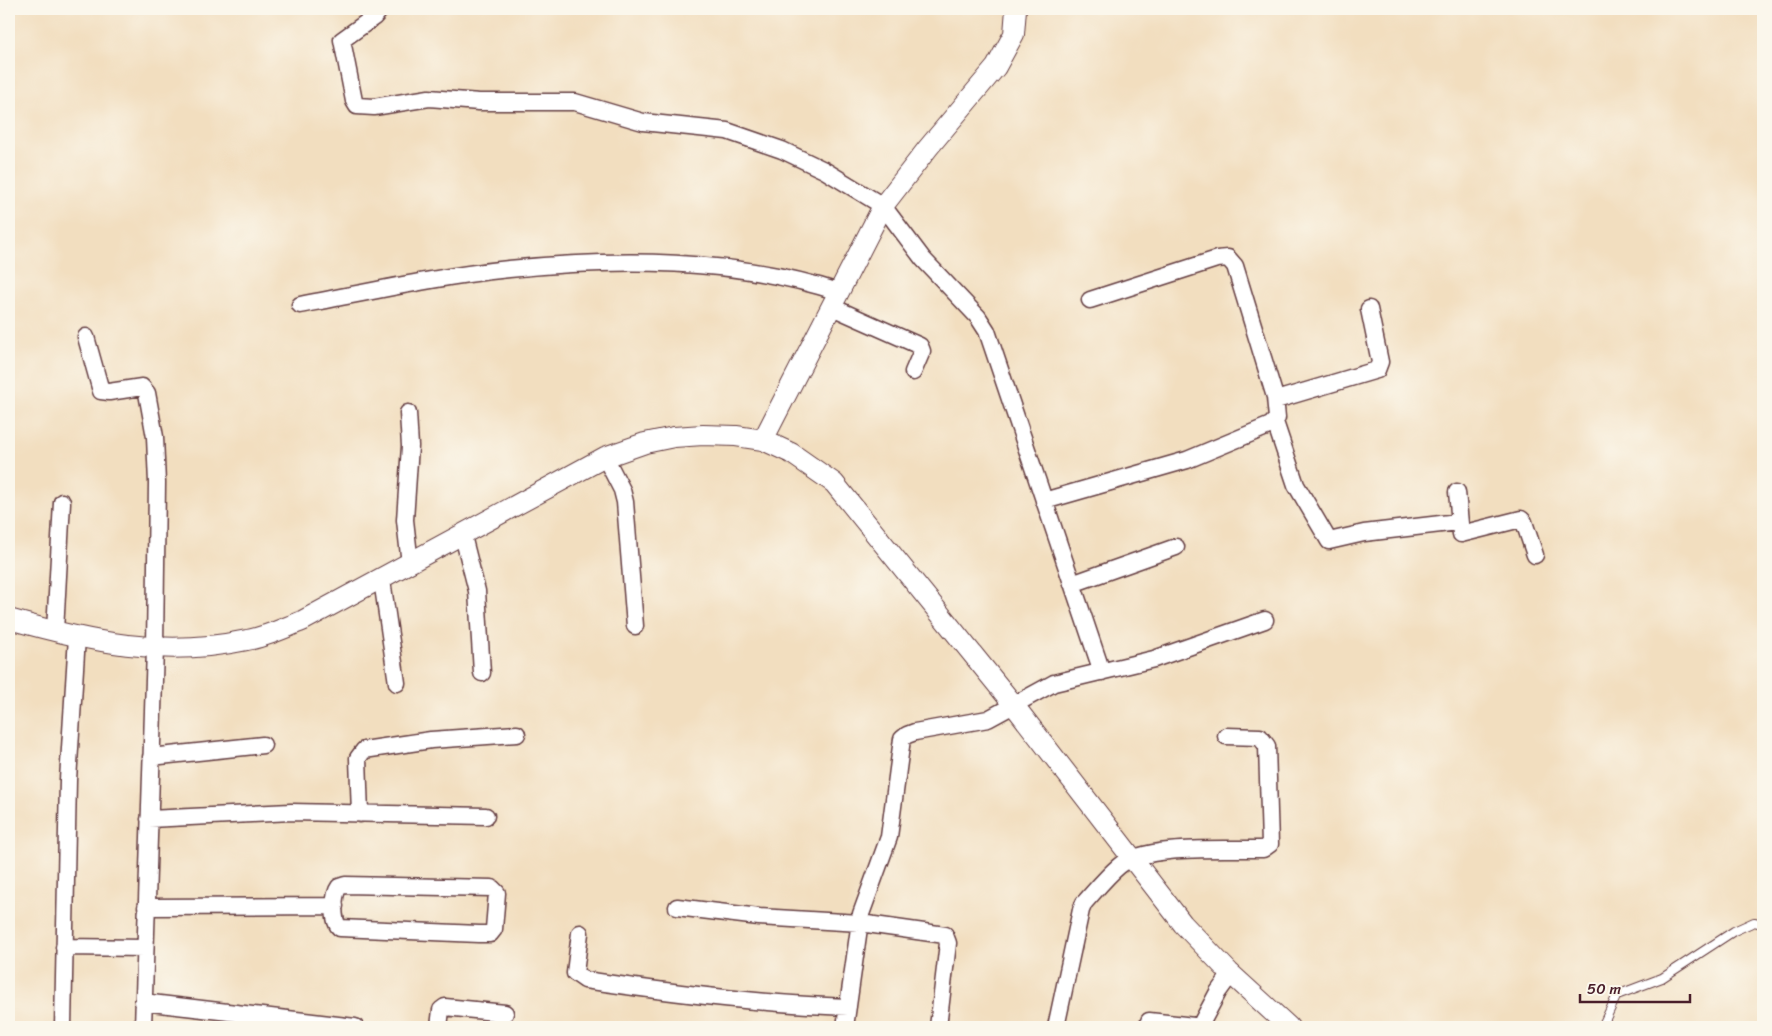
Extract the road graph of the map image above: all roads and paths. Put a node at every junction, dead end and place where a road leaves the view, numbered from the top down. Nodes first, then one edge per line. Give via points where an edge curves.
1 (381, 9) edge
2 (1016, 9) edge
3 (883, 206) junction
4 (835, 299) junction
5 (1090, 300) dead end
6 (300, 305) dead end
7 (1369, 309) dead end
8 (86, 337) dead end
9 (913, 372) dead end
10 (1276, 400) junction
11 (408, 413) dead end
12 (1275, 422) junction
13 (763, 440) junction
14 (610, 467) junction
15 (1457, 492) dead end
16 (1044, 501) junction
17 (62, 502) dead end
18 (1458, 522) junction
19 (466, 546) junction
20 (1176, 547) dead end
21 (1535, 555) dead end
22 (410, 564) junction
23 (1072, 584) junction
24 (384, 590) junction
25 (1266, 620) dead end
26 (9, 624) edge
27 (635, 626) dead end
28 (55, 632) junction
29 (76, 647) junction
30 (154, 661) junction
31 (1102, 672) junction
32 (482, 673) dead end
33 (397, 683) dead end
34 (1007, 708) junction
35 (517, 734) dead end
36 (1226, 736) dead end
37 (263, 746) dead end
38 (151, 757) junction
39 (360, 814) junction
40 (486, 816) dead end
41 (149, 819) junction
42 (1125, 862) junction
43 (335, 906) junction
44 (146, 907) junction
45 (677, 907) dead end
46 (860, 923) junction
47 (1763, 924) edge
48 (580, 933) dead end
49 (64, 947) junction
50 (145, 948) junction
51 (1224, 984) junction
52 (143, 1002) junction
53 (848, 1007) junction
54 (506, 1013) dead end
55 (1149, 1021) dead end
56 (63, 1027) edge
57 (143, 1027) edge
58 (351, 1027) edge
59 (355, 1027) edge
60 (439, 1027) edge
61 (845, 1027) edge
62 (938, 1027) edge
63 (1056, 1027) edge
64 (1289, 1027) edge
65 (1602, 1027) edge

1 - 3 street via 342,40 357,106 374,107 430,98 590,104 643,122 712,128 748,138 801,158
2 - 3 street via 1016,25 1010,44 996,67
3 - 4 street
3 - 16 street via 923,259 984,325
4 - 6 street via 807,282 756,271 682,264 595,262 490,271
4 - 9 street via 920,346 922,351
4 - 13 street
5 - 10 street via 1228,258 1235,266
7 - 10 street via 1380,362 1377,370
8 - 30 street via 101,391 142,388 148,393 155,437 157,483
10 - 12 street via 1278,414
11 - 22 street via 410,446 405,520
12 - 16 street via 1206,454
12 - 18 street via 1296,485 1329,541 1364,533
13 - 14 street via 703,435 674,437 645,443
13 - 34 street via 814,467 834,483
14 - 19 street
14 - 27 street via 625,502
15 - 18 street
16 - 23 street
17 - 28 street
18 - 21 street via 1460,533 1464,535 1521,519
19 - 22 street
19 - 32 street via 480,611
20 - 23 street
22 - 24 street
23 - 31 street
24 - 30 street via 249,640 187,648
24 - 33 street
25 - 31 street via 1154,659
26 - 28 street
28 - 29 street
29 - 30 street
29 - 49 street via 68,780
30 - 38 street
31 - 34 street via 1054,683
34 - 42 street
34 - 46 street via 988,719 907,734 902,739 889,837 870,884
35 - 39 street via 431,740 361,752 358,758
36 - 42 street via 1260,738 1267,746 1268,848 1154,852
37 - 38 street
38 - 41 street
39 - 40 street
39 - 41 street via 291,812
41 - 44 street
42 - 51 street via 1182,924
42 - 63 street via 1082,907
43 - 43 street via 337,890 345,885 492,888 497,894 494,929 490,934 346,930 336,925
43 - 44 street
44 - 50 street
45 - 46 street via 759,917
46 - 53 street
46 - 62 street via 940,934 947,938
47 - 65 lane via 1754,922 1734,931 1662,978 1624,992 1613,1000
48 - 53 street via 575,973 584,980 696,996
49 - 50 street
49 - 56 street
50 - 52 street
51 - 55 street via 1205,1021 1198,1026
51 - 64 street
52 - 57 street
52 - 58 street
53 - 61 street
54 - 60 street via 445,1007 441,1010
58 - 59 street

